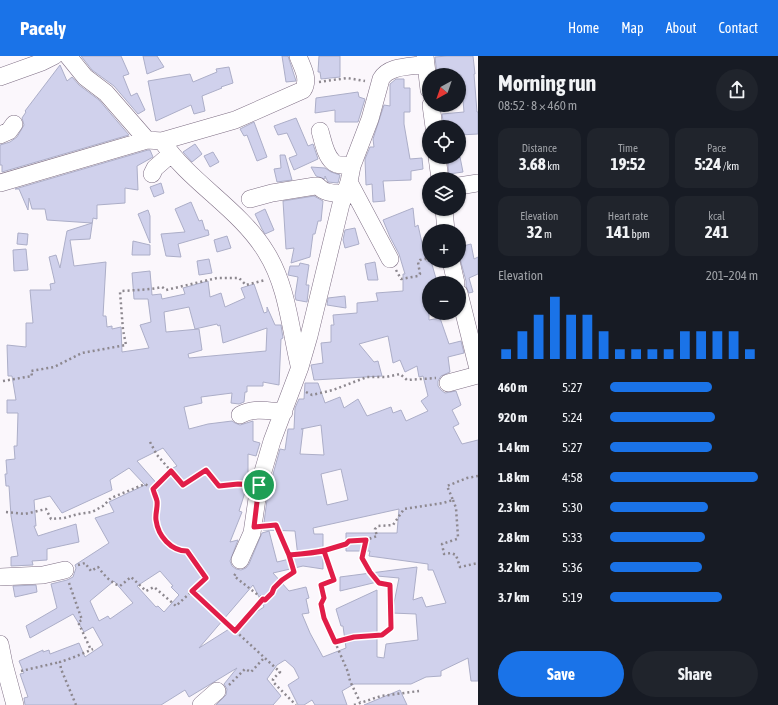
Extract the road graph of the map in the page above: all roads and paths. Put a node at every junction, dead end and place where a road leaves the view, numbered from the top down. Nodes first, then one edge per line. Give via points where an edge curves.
1 (54, 56) edge
2 (68, 56) edge
3 (298, 56) edge
4 (426, 60) edge
5 (0, 77) edge
6 (307, 79) junction
7 (380, 83) junction
8 (14, 124) dead end
9 (320, 131) dead end
10 (0, 135) edge
11 (160, 145) junction
12 (152, 174) dead end
13 (349, 181) junction
14 (0, 183) edge
15 (478, 183) edge
16 (466, 185) edge
17 (250, 199) dead end
18 (390, 259) joint
19 (422, 260) edge
20 (278, 277) junction
21 (466, 320) edge
22 (300, 367) junction
23 (478, 368) edge
24 (478, 375) edge
25 (3, 381) dead end
26 (448, 383) joint
27 (293, 387) junction
28 (284, 412) junction
29 (240, 415) dead end
30 (150, 442) dead end
31 (171, 471) junction
32 (478, 476) edge
33 (259, 485) junction
34 (153, 489) junction
35 (453, 500) junction
36 (6, 512) dead end
37 (254, 527) junction
38 (366, 540) junction
39 (324, 551) junction
40 (289, 555) junction
41 (240, 560) joint
42 (478, 563) edge
43 (65, 570) junction
44 (0, 578) edge
45 (192, 591) junction
46 (263, 599) junction
47 (235, 631) junction
48 (335, 642) junction
49 (0, 644) edge
50 (264, 658) junction
51 (60, 662) junction
52 (18, 672) dead end
53 (217, 691) joint
54 (419, 691) dead end
55 (360, 702) junction
56 (16, 705) edge
57 (76, 705) edge
58 (202, 705) edge
59 (296, 705) edge
60 (354, 705) edge

1 - 5 street
2 - 11 street via 85,77 106,93
3 - 6 street
4 - 7 street via 392,70 383,76
6 - 7 path via 322,82 347,78
6 - 11 street via 303,90 297,93 235,120
7 - 13 street
8 - 10 street via 9,131
9 - 13 street via 326,152
11 - 12 street
11 - 14 street
11 - 20 street via 254,236 266,252
13 - 17 street via 326,192 315,186
13 - 18 street
13 - 22 street
15 - 16 street
18 - 19 path via 401,279 418,276 418,262
20 - 22 street
20 - 25 path via 246,285 239,278 217,278 166,290 162,287 122,291 120,292 126,345 82,353 54,367 31,371 32,376
21 - 23 street
22 - 27 street
24 - 26 street
26 - 27 path via 435,378 405,380 400,374 386,378 367,377 312,395
27 - 28 street
28 - 29 street via 253,410
28 - 33 street
30 - 31 path
31 - 33 path via 183,485 206,470 219,486
31 - 34 path
32 - 35 path via 447,486
33 - 37 street
34 - 36 path via 145,484 111,498 92,512 64,518 50,519 46,509 25,514
34 - 45 path via 157,503 158,528 165,541 173,548 187,551 206,578
35 - 38 path via 404,509 393,525 378,526 375,529 377,536
35 - 42 path via 458,537 457,540 442,544 444,554 456,555 460,567
37 - 40 path via 276,525
37 - 41 street
38 - 39 path via 349,541
38 - 48 path via 362,558 379,583 390,585 391,628 382,635 354,637
39 - 40 path
39 - 48 path via 334,580 321,585 324,598 321,604 324,618
40 - 46 path via 294,572 282,580 265,600
41 - 46 path via 234,576
43 - 44 street via 43,575
43 - 45 path via 85,563 91,571 98,567 120,586 131,576 146,591 154,588 176,606
43 - 51 path via 82,620 78,622 92,649
45 - 47 path
46 - 47 path
47 - 50 path
48 - 55 path
49 - 56 street
50 - 53 path via 251,672 245,669 226,688
50 - 59 path via 280,672 273,682
51 - 52 path
51 - 57 path
53 - 58 street
54 - 55 path via 381,696
55 - 60 path

